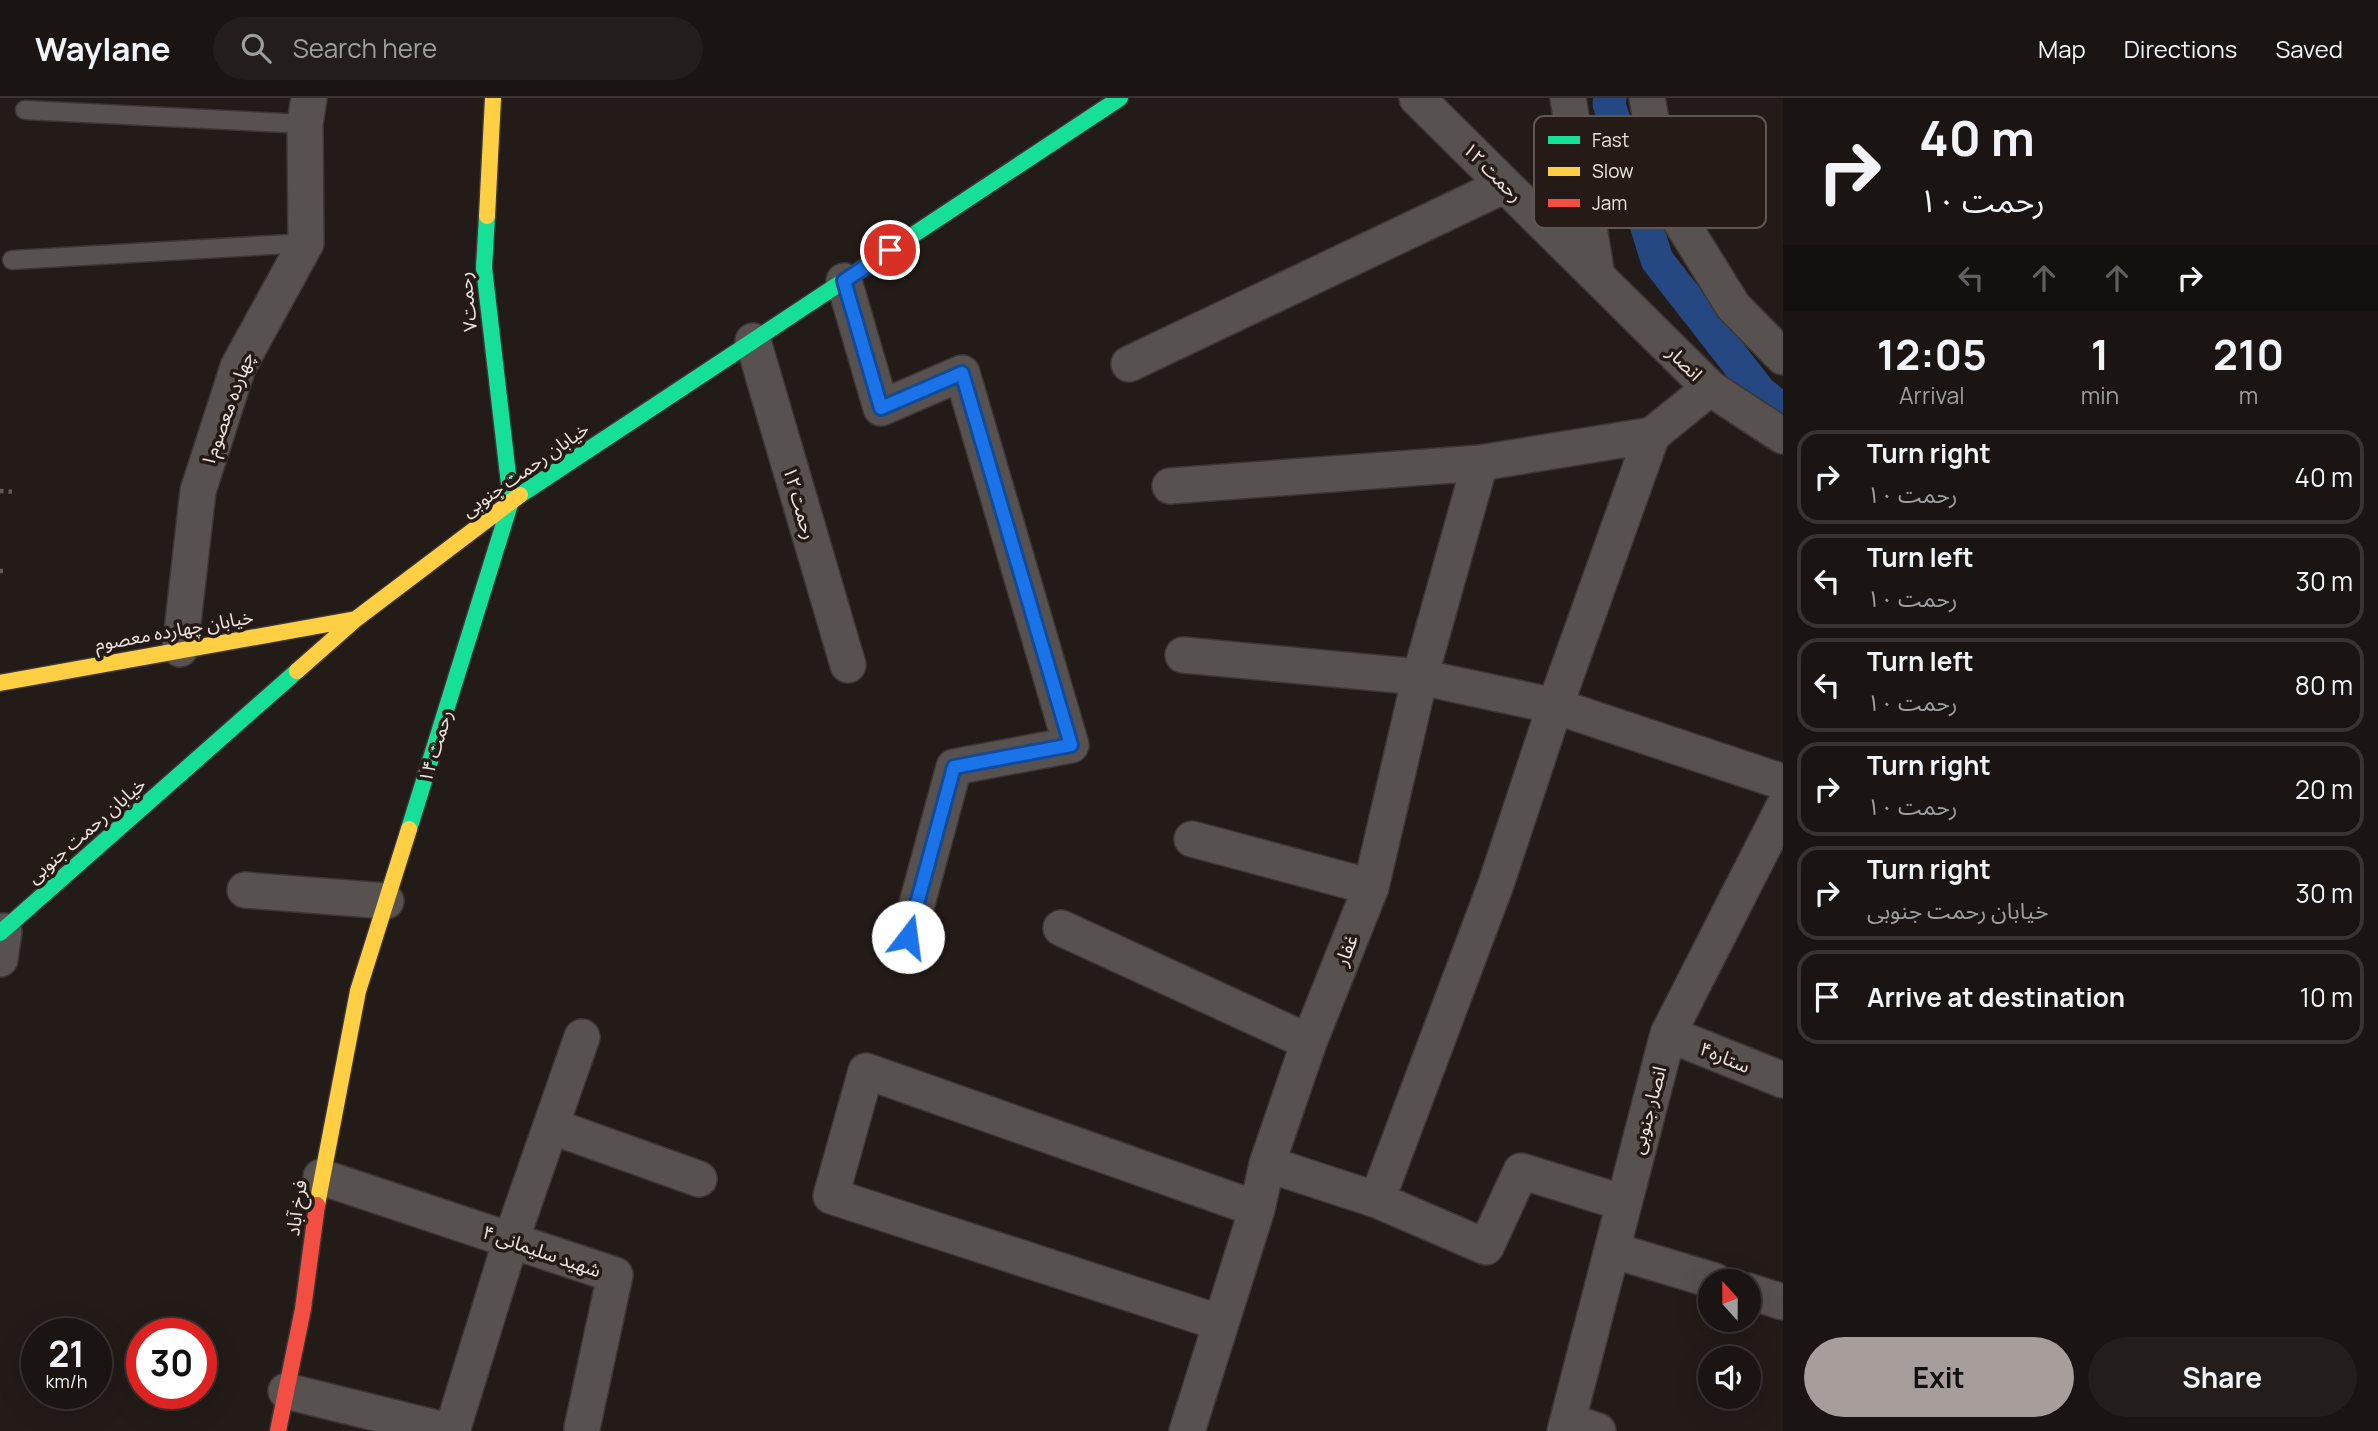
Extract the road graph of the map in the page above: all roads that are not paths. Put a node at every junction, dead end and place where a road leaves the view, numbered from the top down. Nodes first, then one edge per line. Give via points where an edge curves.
1 (492, 98) edge
2 (1120, 98) edge
3 (1418, 98) edge
4 (1568, 98) edge
5 (1647, 98) edge
6 (25, 110) dead end
7 (307, 111) edge
8 (1571, 116) edge
9 (1650, 116) edge
10 (1505, 185) junction
11 (1534, 214) edge
12 (1548, 228) edge
13 (1589, 228) edge
14 (1685, 228) edge
15 (306, 243) junction
16 (12, 260) dead end
17 (1597, 276) junction
18 (844, 281) junction
19 (753, 341) junction
20 (1783, 357) edge
21 (1129, 364) dead end
22 (1710, 388) junction
23 (1652, 435) junction
24 (1783, 436) edge
25 (1480, 463) junction
26 (1170, 486) dead end
27 (511, 501) junction
28 (356, 620) junction
29 (180, 649) junction
30 (1183, 655) dead end
31 (848, 665) dead end
32 (1420, 677) junction
33 (0, 683) edge
34 (1556, 706) junction
35 (1783, 782) edge
36 (1783, 808) edge
37 (1192, 839) dead end
38 (1371, 887) junction
39 (245, 890) dead end
40 (386, 901) junction
41 (1061, 928) dead end
42 (908, 937) dead end
43 (1, 941) edge
44 (358, 991) joint
45 (1668, 1034) junction
46 (582, 1037) dead end
47 (1309, 1042) junction
48 (1783, 1080) edge
49 (551, 1126) junction
50 (1266, 1164) junction
51 (321, 1177) junction
52 (699, 1179) dead end
53 (1377, 1200) junction
54 (1624, 1203) junction
55 (1257, 1209) junction
56 (511, 1240) junction
57 (1612, 1250) junction
58 (1698, 1276) edge
59 (1761, 1295) edge
60 (1783, 1302) edge
61 (1221, 1323) junction
62 (286, 1391) junction
63 (582, 1428) dead end
64 (1577, 1428) edge
65 (278, 1431) edge
66 (450, 1431) edge
67 (1187, 1431) edge

1 - 27 street, رحمت۷ via 484,268
2 - 18 street, خیابان رحمت جنوبی
3 - 10 street, رحمت ۱۲
4 - 8 street
5 - 9 street
6 - 7 lane
7 - 15 street, چهارده معصوم۱
10 - 11 street, رحمت ۱۲
10 - 21 street
12 - 17 street, رحمت ۱۲
13 - 17 street
14 - 20 street via 1733,306
15 - 16 lane
15 - 29 street, چهارده معصوم۱ via 238,368 198,491
17 - 22 street, انصار
18 - 19 street, خیابان رحمت جنوبی
18 - 42 street via 881,408 962,373 1071,745 954,767
19 - 27 street, خیابان رحمت جنوبی
19 - 31 street, رحمت ۱۲
22 - 23 street
22 - 24 street, انصار
23 - 25 street
23 - 34 street
25 - 26 street
25 - 32 street, غفار
27 - 28 street, خیابان رحمت جنوبی
27 - 40 street, رحمت ۱۴
28 - 29 street, خیابان چهارده معصوم
28 - 43 street, خیابان رحمت جنوبی
29 - 33 street, خیابان چهارده معصوم
30 - 32 street
32 - 34 street
32 - 38 street, غفار
34 - 35 street
34 - 53 street via 1496,884
36 - 45 street, انصار جنوبی
37 - 38 street
38 - 47 street, غفار
39 - 40 street
40 - 44 street, رحمت ۱۴
41 - 47 street
44 - 51 street, فرخ آباد
45 - 48 street, ستاره۴
45 - 54 street, انصار جنوبی
46 - 49 street
47 - 50 street, غفار
49 - 52 street
49 - 56 street
50 - 53 street
50 - 55 street, غفار
51 - 56 street, شهید سلیمانی ۴
51 - 62 street, فرخ آباد via 303,1309
53 - 54 street via 1486,1247 1521,1171
54 - 57 street, انصار جنوبی
55 - 61 street, غفار
55 - 61 street via 866,1071 831,1196
56 - 63 street, شهید سلیمانی ۴ via 615,1275
56 - 66 street
57 - 58 street
57 - 64 street, انصار جنوبی
59 - 60 street
61 - 67 street, غفار
62 - 65 street, فرخ آباد
62 - 66 street

